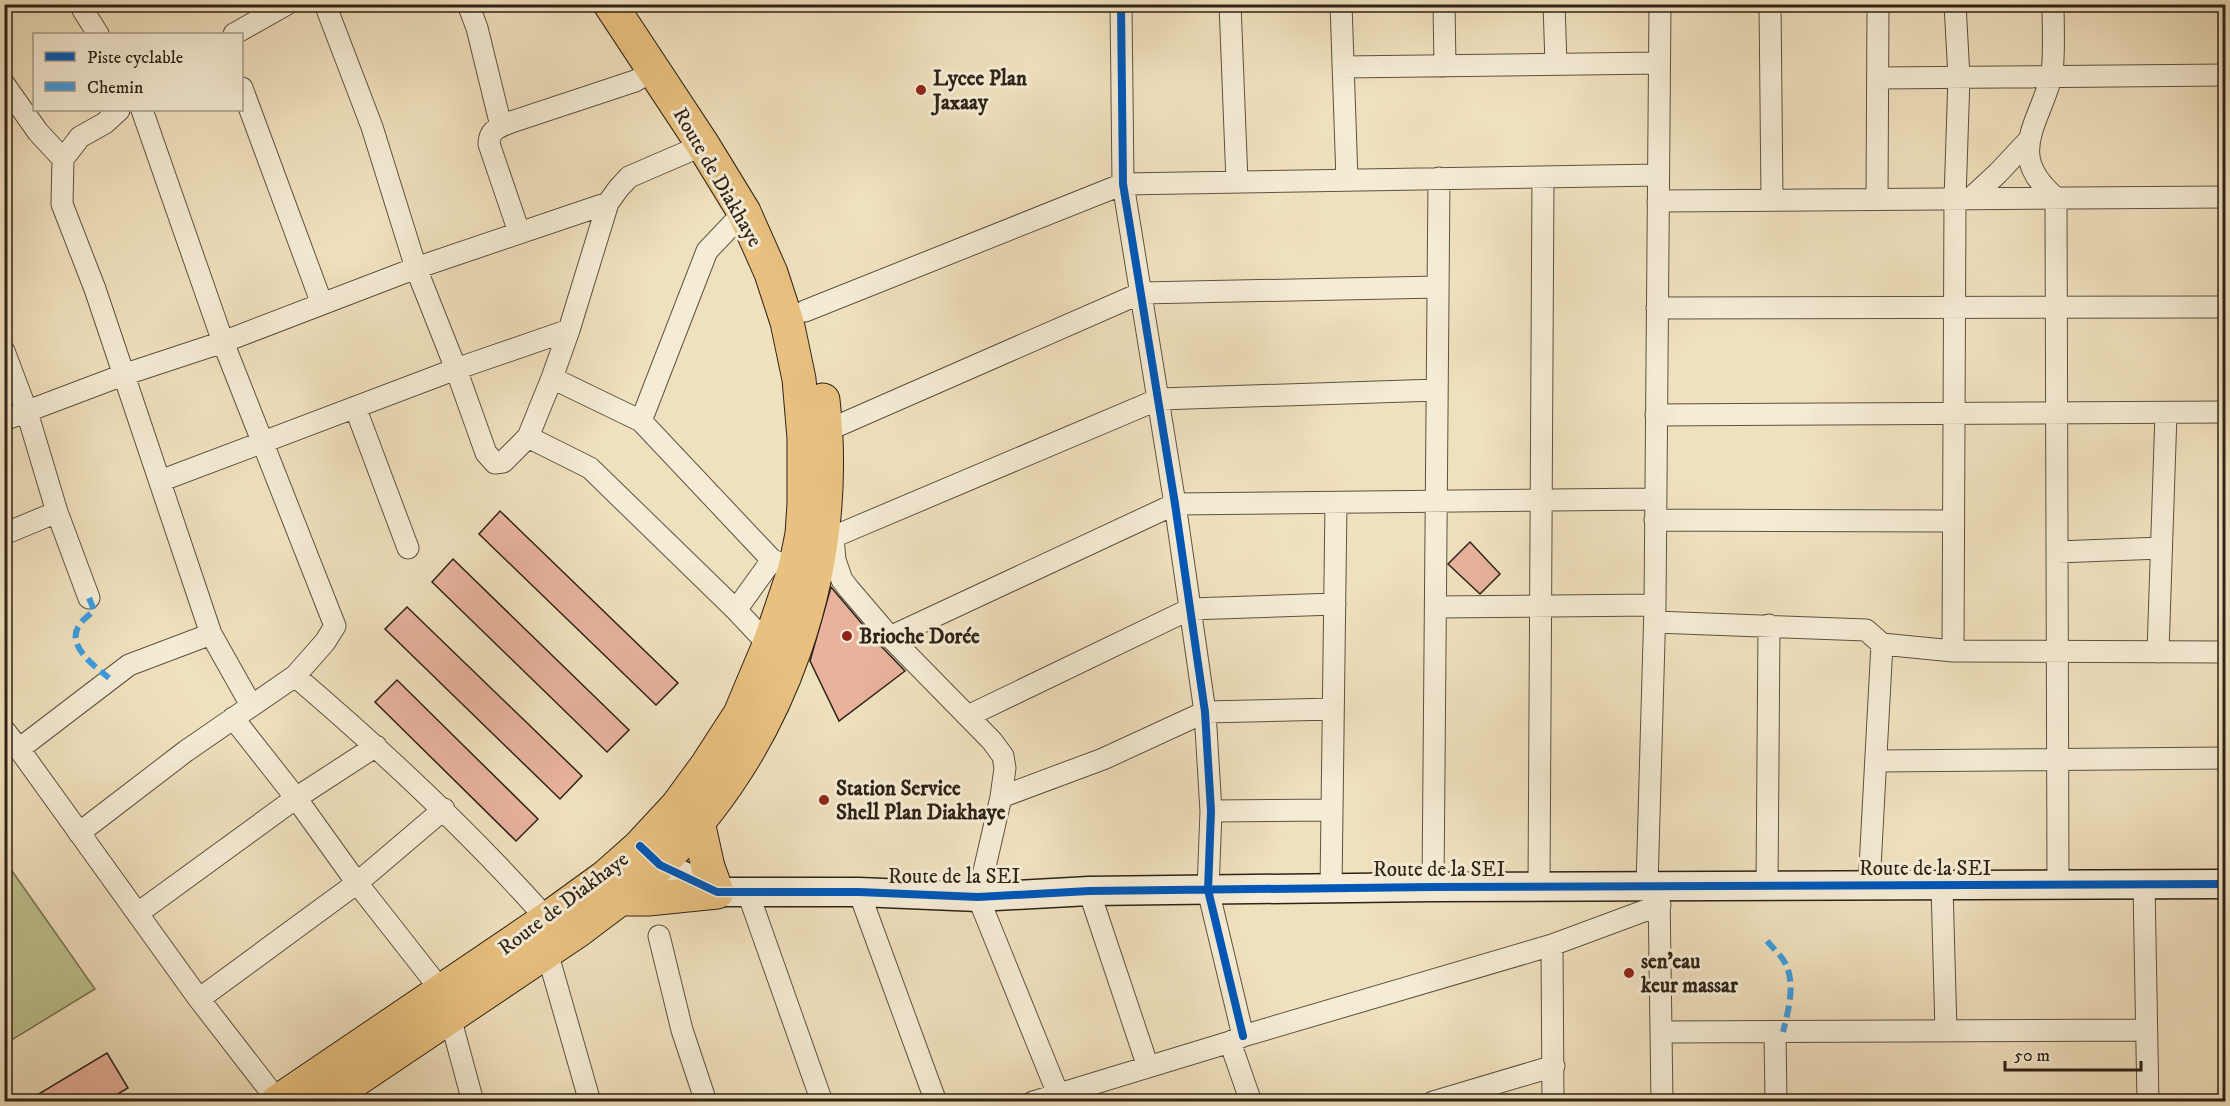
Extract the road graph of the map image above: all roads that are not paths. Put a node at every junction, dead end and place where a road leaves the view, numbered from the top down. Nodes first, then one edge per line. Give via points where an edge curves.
1 (287, 4) edge
2 (325, 4) edge
3 (468, 4) edge
4 (610, 4) edge
5 (636, 4) edge
6 (1121, 4) edge
7 (1230, 4) edge
8 (1341, 4) edge
9 (1444, 4) edge
10 (1554, 4) edge
11 (1660, 4) edge
12 (1770, 4) edge
13 (1878, 4) edge
14 (1955, 4) edge
15 (2053, 4) edge
16 (83, 10) dead end
17 (97, 33) edge
18 (236, 33) edge
19 (1659, 63) junction
20 (1556, 64) junction
21 (1445, 66) junction
22 (1343, 67) junction
23 (654, 70) junction
24 (2226, 75) edge
25 (2052, 76) junction
26 (1959, 77) junction
27 (1878, 78) junction
28 (4, 84) edge
29 (243, 91) edge
30 (119, 111) edge
31 (142, 111) edge
32 (501, 126) junction
33 (2028, 141) junction
34 (703, 145) junction
35 (63, 159) junction
36 (1658, 175) junction
37 (1543, 177) junction
38 (1439, 178) junction
39 (1347, 180) junction
40 (1236, 182) junction
41 (1124, 184) junction
42 (2226, 197) edge
43 (1963, 198) junction
44 (2056, 198) junction
45 (1772, 199) junction
46 (1877, 199) junction
47 (1658, 201) junction
48 (608, 203) junction
49 (744, 212) junction
50 (519, 232) junction
51 (416, 268) junction
52 (1438, 287) junction
53 (1141, 293) junction
54 (322, 304) junction
55 (2057, 307) junction
56 (2226, 307) edge
57 (1657, 308) junction
58 (1954, 308) junction
59 (805, 311) junction
60 (569, 330) junction
61 (223, 342) junction
62 (4, 351) edge
63 (456, 369) junction
64 (123, 375) junction
65 (552, 378) junction
66 (1437, 390) junction
67 (1159, 399) junction
68 (355, 407) junction
69 (27, 412) junction
70 (2226, 412) edge
71 (2057, 413) junction
72 (2166, 413) junction
73 (1954, 414) junction
74 (1656, 415) junction
75 (4, 420) edge
76 (641, 421) junction
77 (826, 430) junction
78 (528, 437) junction
79 (262, 443) junction
80 (160, 481) junction
81 (1541, 500) junction
82 (1436, 501) junction
83 (1336, 503) junction
84 (1175, 504) junction
85 (1656, 509) junction
86 (57, 512) junction
87 (1953, 521) junction
88 (4, 534) edge
89 (828, 536) junction
90 (408, 548) dead end
91 (2161, 548) junction
92 (2057, 552) junction
93 (783, 564) junction
94 (89, 598) dead end
95 (1335, 604) junction
96 (1541, 606) junction
97 (1436, 607) junction
98 (1190, 609) junction
99 (736, 610) junction
100 (1655, 614) junction
101 (1769, 625) junction
102 (211, 634) junction
103 (890, 637) junction
104 (1882, 644) junction
105 (769, 645) junction
106 (1953, 651) junction
107 (2058, 652) junction
108 (2158, 652) junction
109 (2226, 652) edge
110 (295, 676) junction
111 (251, 705) junction
112 (1334, 710) junction
113 (1205, 712) junction
114 (968, 716) junction
115 (233, 718) junction
116 (4, 730) edge
117 (376, 746) junction
118 (19, 749) junction
119 (2226, 758) edge
120 (2058, 759) junction
121 (1877, 761) junction
122 (1001, 797) junction
123 (296, 798) junction
124 (444, 809) junction
125 (1332, 810) junction
126 (1211, 811) junction
127 (698, 822) junction
128 (79, 833) junction
129 (650, 855) junction
130 (357, 883) junction
131 (1942, 885) junction
132 (2058, 885) junction
133 (2144, 885) junction
134 (2226, 885) edge
135 (1767, 886) junction
136 (1869, 886) junction
137 (1433, 887) junction
138 (1539, 887) junction
139 (1331, 888) junction
140 (1208, 890) junction
141 (1089, 891) junction
142 (859, 892) junction
143 (1655, 892) junction
144 (733, 893) junction
145 (978, 897) junction
146 (619, 899) junction
147 (138, 914) junction
148 (547, 919) junction
149 (659, 936) dead end
150 (1552, 945) junction
151 (547, 952) junction
152 (200, 999) junction
153 (445, 1004) junction
154 (2146, 1030) junction
155 (1946, 1031) junction
156 (1661, 1032) junction
157 (1775, 1032) junction
158 (1237, 1039) junction
159 (1554, 1066) junction
160 (1148, 1067) junction
161 (1058, 1094) junction
162 (342, 1096) edge
163 (277, 1101) edge
164 (473, 1101) edge
165 (590, 1101) edge
166 (706, 1101) edge
167 (822, 1101) edge
168 (936, 1101) edge
169 (1034, 1101) edge
170 (1251, 1101) edge
171 (1434, 1101) edge
172 (1553, 1101) edge
173 (1662, 1101) edge
174 (1776, 1101) edge
175 (2148, 1101) edge

1 - 18 street
2 - 51 street via 372,127
3 - 32 street
4 - 23 main road, Route de Diakhaye
5 - 59 main road, Route de Diakhaye via 762,201 783,245
6 - 41 street
7 - 40 street
8 - 22 street
9 - 21 street
10 - 20 street
11 - 19 street
12 - 45 street
13 - 27 street
14 - 26 street
15 - 25 street
16 - 17 street
19 - 20 street
19 - 36 street
20 - 21 street
21 - 22 street
22 - 39 street
23 - 32 street via 635,81
23 - 34 main road, Route de Diakhaye
24 - 25 street
25 - 26 street
25 - 33 street
26 - 27 street
26 - 43 street
27 - 46 street
28 - 35 street
29 - 54 street
30 - 35 street via 80,137
31 - 61 street
32 - 50 street via 490,134 489,144
33 - 43 street via 1998,173
33 - 44 street via 2032,170
34 - 48 street via 629,177
34 - 49 main road, Route de Diakhaye
35 - 64 street via 62,204
36 - 37 street
36 - 47 street
37 - 38 street
37 - 81 street
38 - 39 street
38 - 52 street
39 - 40 street
40 - 41 street
41 - 53 street
41 - 59 street
42 - 44 street
43 - 44 street
43 - 46 street
43 - 58 street
44 - 55 street
45 - 46 street
45 - 47 street
47 - 57 street
48 - 50 street
48 - 60 street
49 - 76 street via 708,251
49 - 93 main road, Route de Diakhaye via 771,273 799,379 804,438 802,534
50 - 51 street
51 - 54 street
51 - 63 street
52 - 53 street
52 - 66 street
53 - 67 street
53 - 77 street
54 - 61 street
55 - 56 street
55 - 58 street
55 - 71 street
57 - 58 street
57 - 74 street
58 - 73 street
59 - 77 main road, Route de Diakhaye via 817,355
60 - 63 street
60 - 65 street
61 - 64 street
61 - 79 street
62 - 69 street
63 - 68 street
63 - 78 street via 491,460 500,464
64 - 69 street
64 - 80 street
65 - 76 street
65 - 78 street
66 - 67 street
66 - 82 street
67 - 84 street
67 - 89 street
68 - 79 street
68 - 90 street
69 - 75 street
69 - 86 street
70 - 72 street
71 - 72 street
71 - 73 street
71 - 92 street
72 - 91 street
73 - 74 street
73 - 87 street
74 - 85 street
76 - 93 street
77 - 89 main road, Route de Diakhaye
78 - 99 street via 590,468
79 - 80 street
79 - 110 street via 335,626
80 - 102 street
81 - 82 street
81 - 85 street
81 - 96 street
82 - 83 street
82 - 97 street
83 - 84 street
83 - 95 street
84 - 98 street
84 - 103 street
85 - 87 street
85 - 100 street
86 - 88 street
86 - 94 street
87 - 106 street
89 - 103 street via 842,580
89 - 127 main road, Route de Diakhaye via 798,643 779,693 753,743
91 - 92 street
91 - 108 street
92 - 107 street
93 - 99 street
93 - 105 main road, Route de Diakhaye
95 - 98 street
95 - 112 street
96 - 97 street
96 - 100 street
96 - 138 street
97 - 137 street
98 - 113 street
98 - 114 street
99 - 105 street
100 - 101 street
100 - 143 street
101 - 104 street via 1866,630
101 - 135 street
102 - 111 street
102 - 118 street via 129,665
103 - 114 street
104 - 106 street
104 - 121 street
105 - 129 main road, Route de Diakhaye via 740,714 677,806
106 - 107 street
107 - 108 street
107 - 120 street
108 - 109 street
110 - 111 street
110 - 117 street
111 - 115 street
112 - 113 street
112 - 125 street
113 - 122 street via 1103,759
113 - 126 street
114 - 122 street via 1003,756
115 - 123 street
115 - 128 street
116 - 118 street
117 - 123 street
117 - 124 street
118 - 128 street
119 - 120 street
120 - 121 street
120 - 132 street
121 - 136 street
122 - 145 street
123 - 130 street
123 - 147 street
124 - 130 street
124 - 148 street
125 - 126 street
125 - 139 street
126 - 140 street
127 - 129 main road, Route de Diakhaye
127 - 144 main road via 708,867
128 - 147 street
129 - 144 street, Route de la SEI
129 - 146 main road, Route de Diakhaye
129 - 148 main road, Route de Diakhaye via 605,877
130 - 152 street
130 - 153 street
131 - 132 street, Route de la SEI
131 - 136 street, Route de la SEI
131 - 155 street
132 - 133 street, Route de la SEI
133 - 134 street, Route de la SEI
133 - 154 street
135 - 136 street, Route de la SEI
135 - 143 street, Route de la SEI
137 - 138 street, Route de la SEI
137 - 139 street, Route de la SEI
138 - 143 street, Route de la SEI
139 - 140 street, Route de la SEI
140 - 141 street, Route de la SEI
140 - 158 street
141 - 145 street, Route de la SEI
141 - 160 street
142 - 144 street, Route de la SEI
142 - 145 street, Route de la SEI
142 - 168 street
143 - 150 street
143 - 156 street
144 - 146 main road
144 - 167 street
145 - 161 street
146 - 151 main road, Route de Diakhaye
147 - 152 street
148 - 153 main road, Route de Diakhaye
149 - 166 street via 682,1030
150 - 158 street
150 - 159 street
151 - 153 main road, Route de Diakhaye
151 - 165 street
152 - 163 street
153 - 162 main road, Route de Diakhaye
153 - 163 main road, Route de Diakhaye
153 - 164 street
154 - 155 street
154 - 175 street
155 - 157 street
156 - 157 street
156 - 173 street
157 - 174 street
158 - 160 street
158 - 170 street
159 - 171 street
159 - 172 street
160 - 161 street
161 - 169 street

